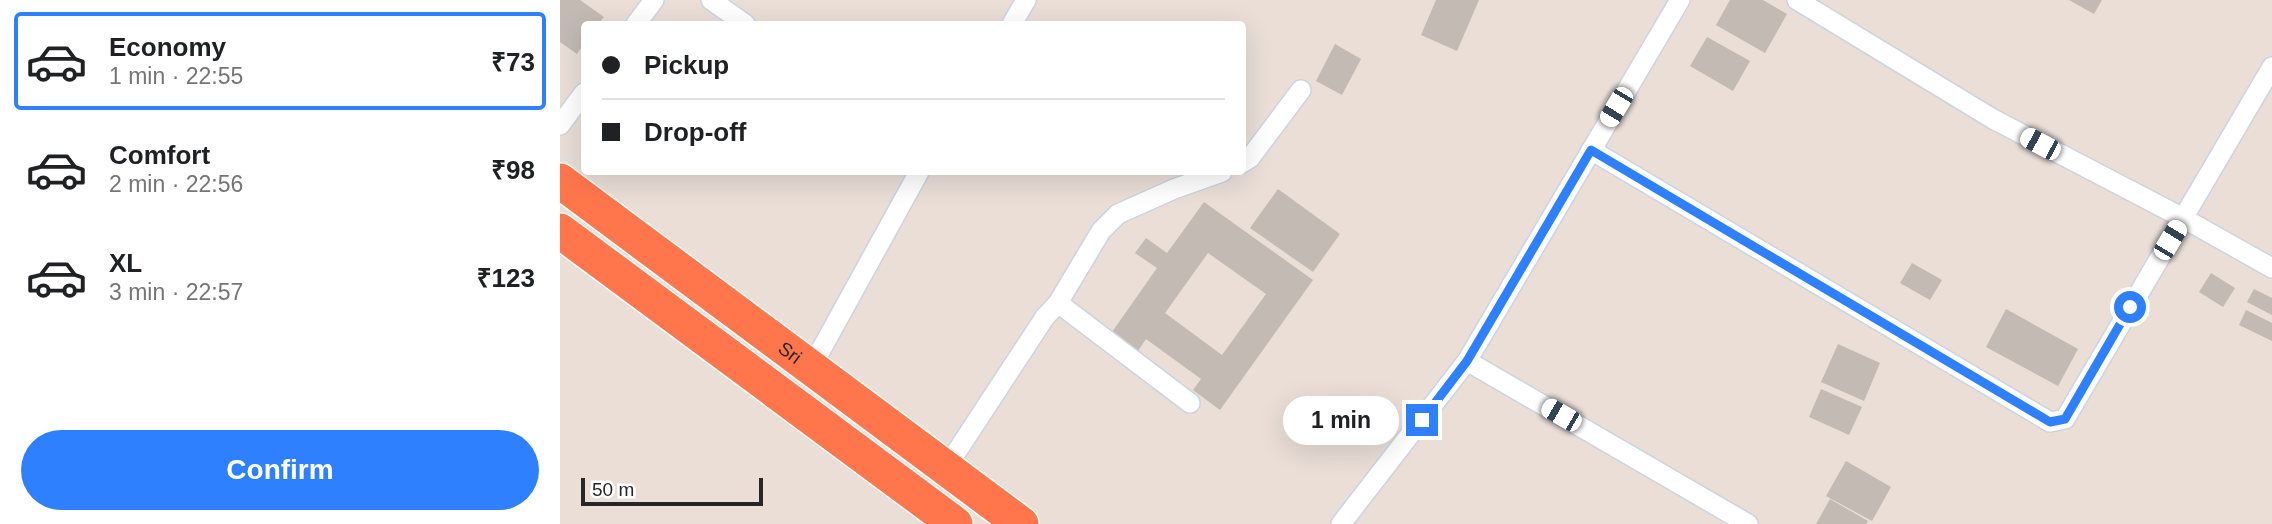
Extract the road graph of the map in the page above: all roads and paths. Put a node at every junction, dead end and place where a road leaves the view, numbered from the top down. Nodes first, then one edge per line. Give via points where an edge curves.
1 (654, 0) edge
2 (711, 0) edge
3 (1026, 0) edge
4 (1680, 0) edge
5 (1797, 0) edge
6 (638, 21) edge
7 (741, 21) edge
8 (1014, 21) edge
9 (2272, 66) edge
10 (1301, 90) dead end
11 (581, 97) edge
12 (560, 125) edge
13 (1591, 150) junction
14 (1246, 160) edge
15 (917, 175) edge
16 (1214, 175) edge
17 (560, 181) edge
18 (2183, 218) junction
19 (560, 231) edge
20 (2272, 268) edge
21 (1058, 303) junction
22 (1467, 361) junction
23 (811, 368) junction
24 (1190, 403) dead end
25 (946, 468) junction
26 (956, 524) edge
27 (1021, 524) edge
28 (1341, 524) edge
29 (1748, 524) edge

1 - 6 street
2 - 7 street
3 - 8 street
4 - 13 street
5 - 18 street via 1993,119
9 - 18 street
10 - 14 street
11 - 12 street
13 - 18 street via 2050,422 2065,419
13 - 22 street
15 - 23 street
16 - 21 street via 1118,214 1101,231
17 - 23 highway, Sri
18 - 20 street
19 - 26 highway
21 - 24 street
21 - 25 street
22 - 28 street
22 - 29 street
23 - 25 highway, Sri
25 - 27 highway, Sri

